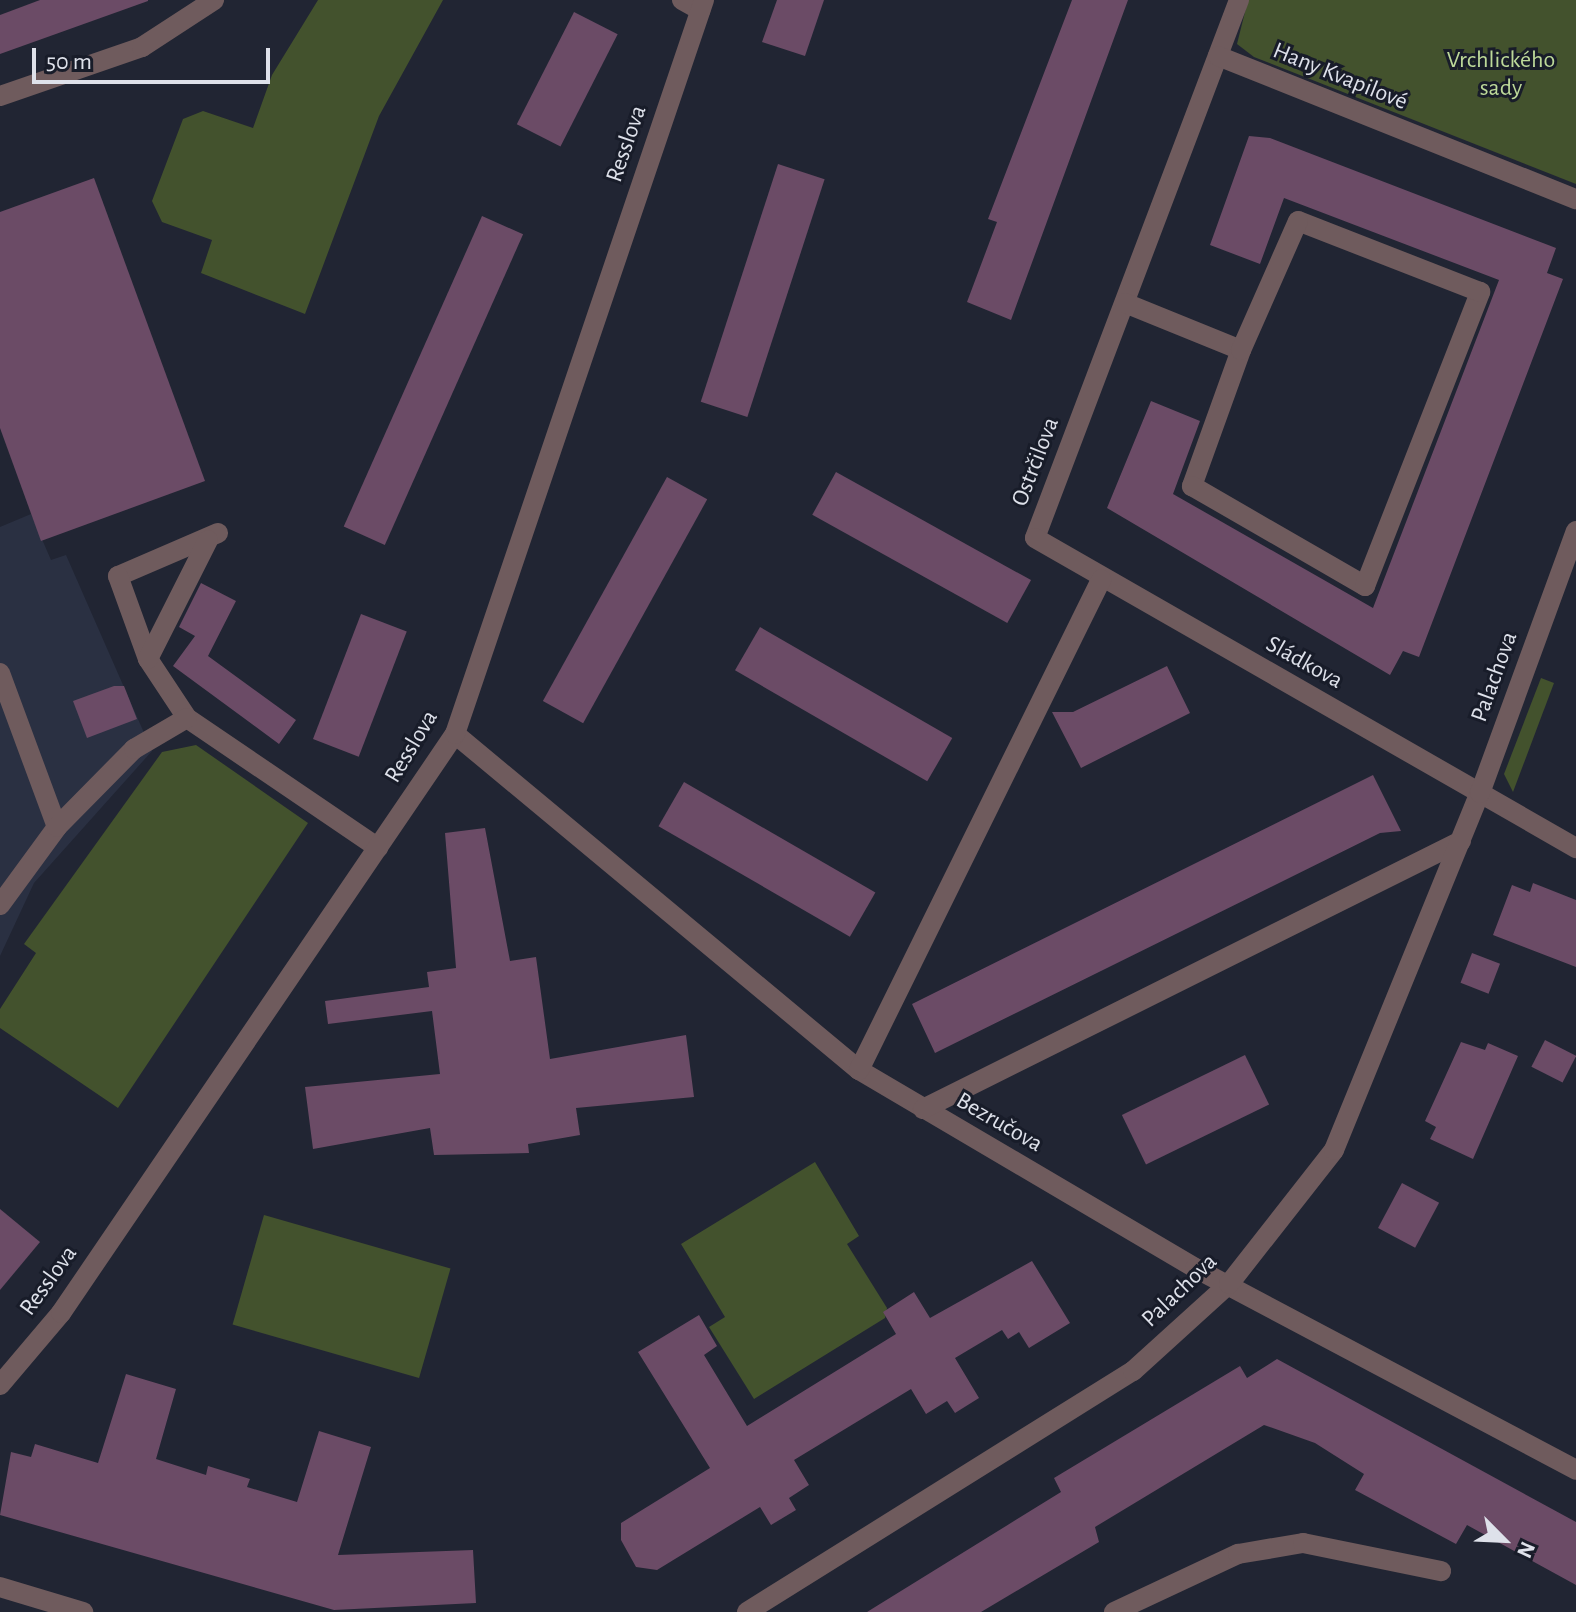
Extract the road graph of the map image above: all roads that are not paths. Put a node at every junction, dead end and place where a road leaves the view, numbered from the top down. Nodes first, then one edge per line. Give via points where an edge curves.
1 (214, 0) edge
2 (1239, 0) edge
3 (695, 3) edge
4 (1218, 56) junction
5 (0, 96) edge
6 (1576, 199) edge
7 (1125, 303) junction
8 (1241, 350) junction
9 (1576, 531) edge
10 (1101, 580) junction
11 (148, 659) junction
12 (0, 673) edge
13 (187, 718) junction
14 (455, 734) junction
15 (1480, 793) junction
16 (57, 827) junction
17 (1461, 841) junction
18 (378, 848) junction
19 (1576, 848) edge
20 (0, 905) edge
21 (859, 1070) junction
22 (923, 1109) junction
23 (1229, 1284) junction
24 (0, 1385) edge
25 (1576, 1470) edge
26 (1441, 1571) dead end
27 (0, 1587) edge
28 (83, 1612) edge
29 (747, 1612) edge
30 (1114, 1612) edge

1 - 5 street via 142,47
2 - 4 street, Ostrčilova
3 - 14 street, Resslova
4 - 6 street, Hany Kvapilové
4 - 7 street, Ostrčilova
7 - 8 street
7 - 10 street, Ostrčilova via 1035,538
8 - 8 street via 1192,486 1365,586 1480,292 1298,221
9 - 15 street, Palachova
10 - 15 street, Sládkova
10 - 21 street
11 - 11 street via 118,576 213,536
11 - 13 street
12 - 16 street
13 - 16 street via 134,749
13 - 18 street
14 - 18 street, Resslova
14 - 21 street, Bezručova
15 - 17 street, Palachova
15 - 19 street, Sládkova
16 - 20 street
17 - 22 street
17 - 23 street, Palachova via 1334,1150
18 - 24 street, Resslova via 61,1313
21 - 22 street, Bezručova
22 - 23 street, Bezručova
23 - 25 street, Bezručova
23 - 29 street, Palachova via 1133,1371
26 - 30 street via 1303,1543 1238,1554
27 - 28 street

